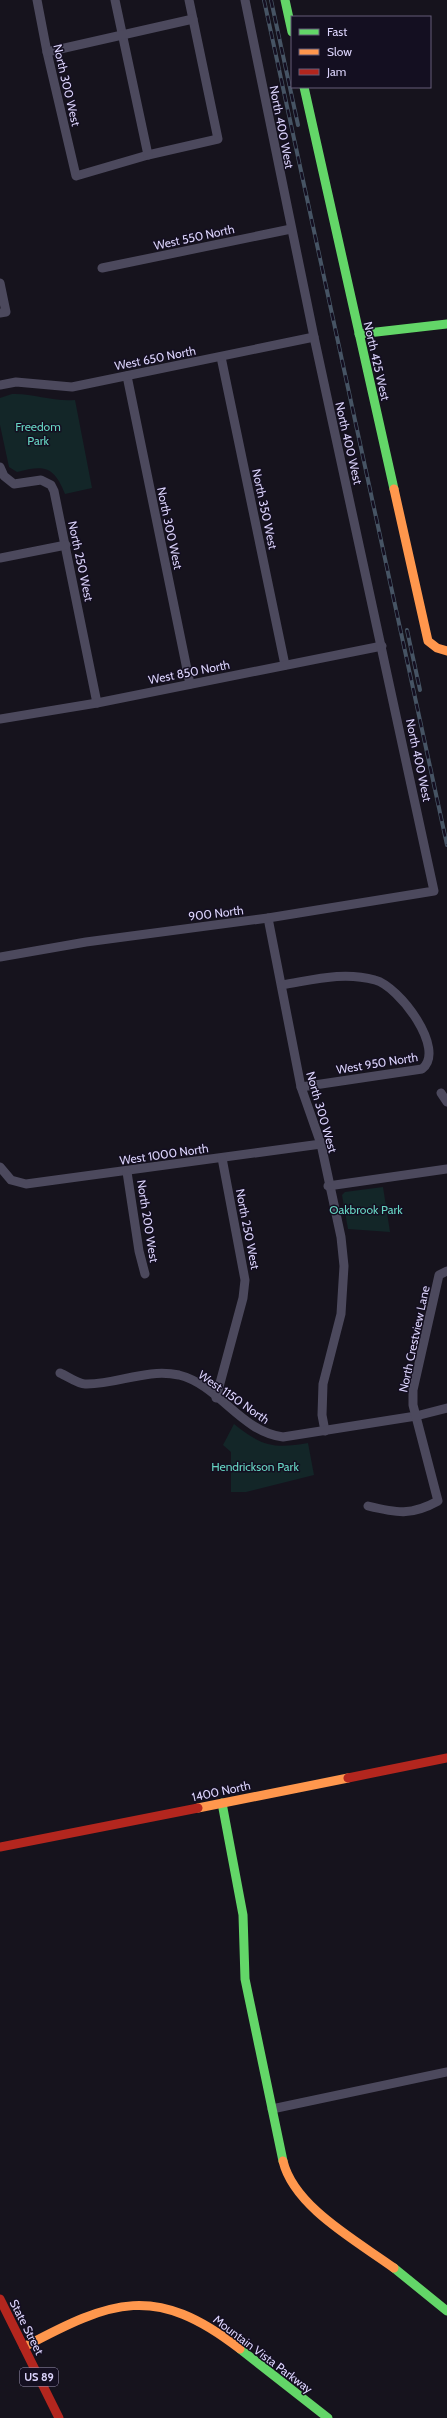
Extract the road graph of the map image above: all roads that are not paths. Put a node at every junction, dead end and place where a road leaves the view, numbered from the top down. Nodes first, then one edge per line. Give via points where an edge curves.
1 (37, 0) edge
2 (115, 0) edge
3 (189, 0) edge
4 (244, 0) edge
5 (285, 0) edge
6 (193, 18) junction
7 (291, 27) edge
8 (122, 36) junction
9 (47, 52) junction
10 (304, 88) edge
11 (148, 155) junction
12 (291, 229) junction
13 (102, 268) dead end
14 (0, 283) edge
15 (3, 312) edge
16 (447, 324) edge
17 (359, 334) junction
18 (314, 337) junction
19 (221, 357) junction
20 (127, 376) junction
21 (0, 384) edge
22 (0, 467) edge
23 (66, 545) junction
24 (0, 558) edge
25 (382, 646) junction
26 (447, 651) edge
27 (285, 665) junction
28 (190, 684) junction
29 (97, 703) junction
30 (0, 719) edge
31 (434, 891) joint
32 (268, 918) junction
33 (0, 957) edge
34 (282, 986) junction
35 (301, 1087) junction
36 (441, 1093) dead end
37 (447, 1102) edge
38 (321, 1144) junction
39 (222, 1158) junction
40 (0, 1167) edge
41 (447, 1169) edge
42 (127, 1172) junction
43 (328, 1186) junction
44 (443, 1273) edge
45 (145, 1274) dead end
46 (60, 1373) dead end
47 (216, 1398) junction
48 (447, 1408) edge
49 (416, 1416) junction
50 (325, 1431) junction
51 (368, 1506) dead end
52 (447, 1758) edge
53 (222, 1803) junction
54 (0, 1847) edge
55 (447, 2072) edge
56 (272, 2109) junction
57 (0, 2300) edge
58 (447, 2311) edge
59 (24, 2347) junction
60 (59, 2418) edge
61 (328, 2418) edge

1 - 9 street, North 300 West
2 - 8 street
3 - 6 street
4 - 12 street, North 400 West
5 - 7 street
6 - 8 street
6 - 11 street via 218,138
8 - 9 street
8 - 11 street
9 - 11 street, North 300 West via 76,176
10 - 17 street, North 425 West
12 - 13 street, West 550 North
12 - 18 street, North 400 West
14 - 15 street
16 - 17 street
17 - 26 street, North 425 West via 428,641 437,648
18 - 19 street, West 650 North
18 - 25 street, North 400 West
19 - 20 street, West 650 North
19 - 27 street, North 350 West
20 - 21 street, West 650 North via 72,387 16,382
20 - 28 street, North 300 West
22 - 23 street, North 250 West via 4,476 14,484 41,480 51,485
23 - 24 street
23 - 29 street, North 250 West
25 - 27 street, West 850 North
25 - 31 street, North 400 West
27 - 28 street, West 850 North
28 - 29 street, West 850 North
29 - 30 street, West 850 North
31 - 32 street, 900 North
32 - 33 street, 900 North via 92,941
32 - 34 street, North 300 West
34 - 35 street, North 300 West
34 - 35 street, West 950 North via 337,975 377,980 393,989 429,1028 435,1047 431,1063 422,1069
35 - 38 street, North 300 West
36 - 37 street
38 - 39 street, West 1000 North
38 - 43 street, North 300 West
39 - 42 street, West 1000 North
39 - 47 street, North 250 West via 246,1280
40 - 42 street, West 1000 North via 11,1180 26,1184
41 - 43 street
42 - 45 street, North 200 West
43 - 50 street, North 300 West via 340,1237 344,1287 341,1314 323,1384 322,1415
44 - 49 street, North Crestview Lane via 413,1390
46 - 47 street, West 1150 North via 84,1384 152,1373 180,1376 202,1386
47 - 50 street, West 1150 North via 263,1433 283,1437
48 - 49 street, West 1150 North
49 - 50 street, West 1150 North
49 - 51 street, North Crestview Lane via 438,1501 425,1508 396,1513
52 - 53 street, 1400 North
53 - 54 street, 1400 North
53 - 56 street via 243,1915 245,1979
55 - 56 street
56 - 58 street via 292,2184 311,2208 407,2276
57 - 59 street, State Street / US 89
59 - 60 street, State Street / US 89
59 - 61 street, Mountain Vista Parkway via 61,2327 101,2310 131,2304 169,2308 223,2336

